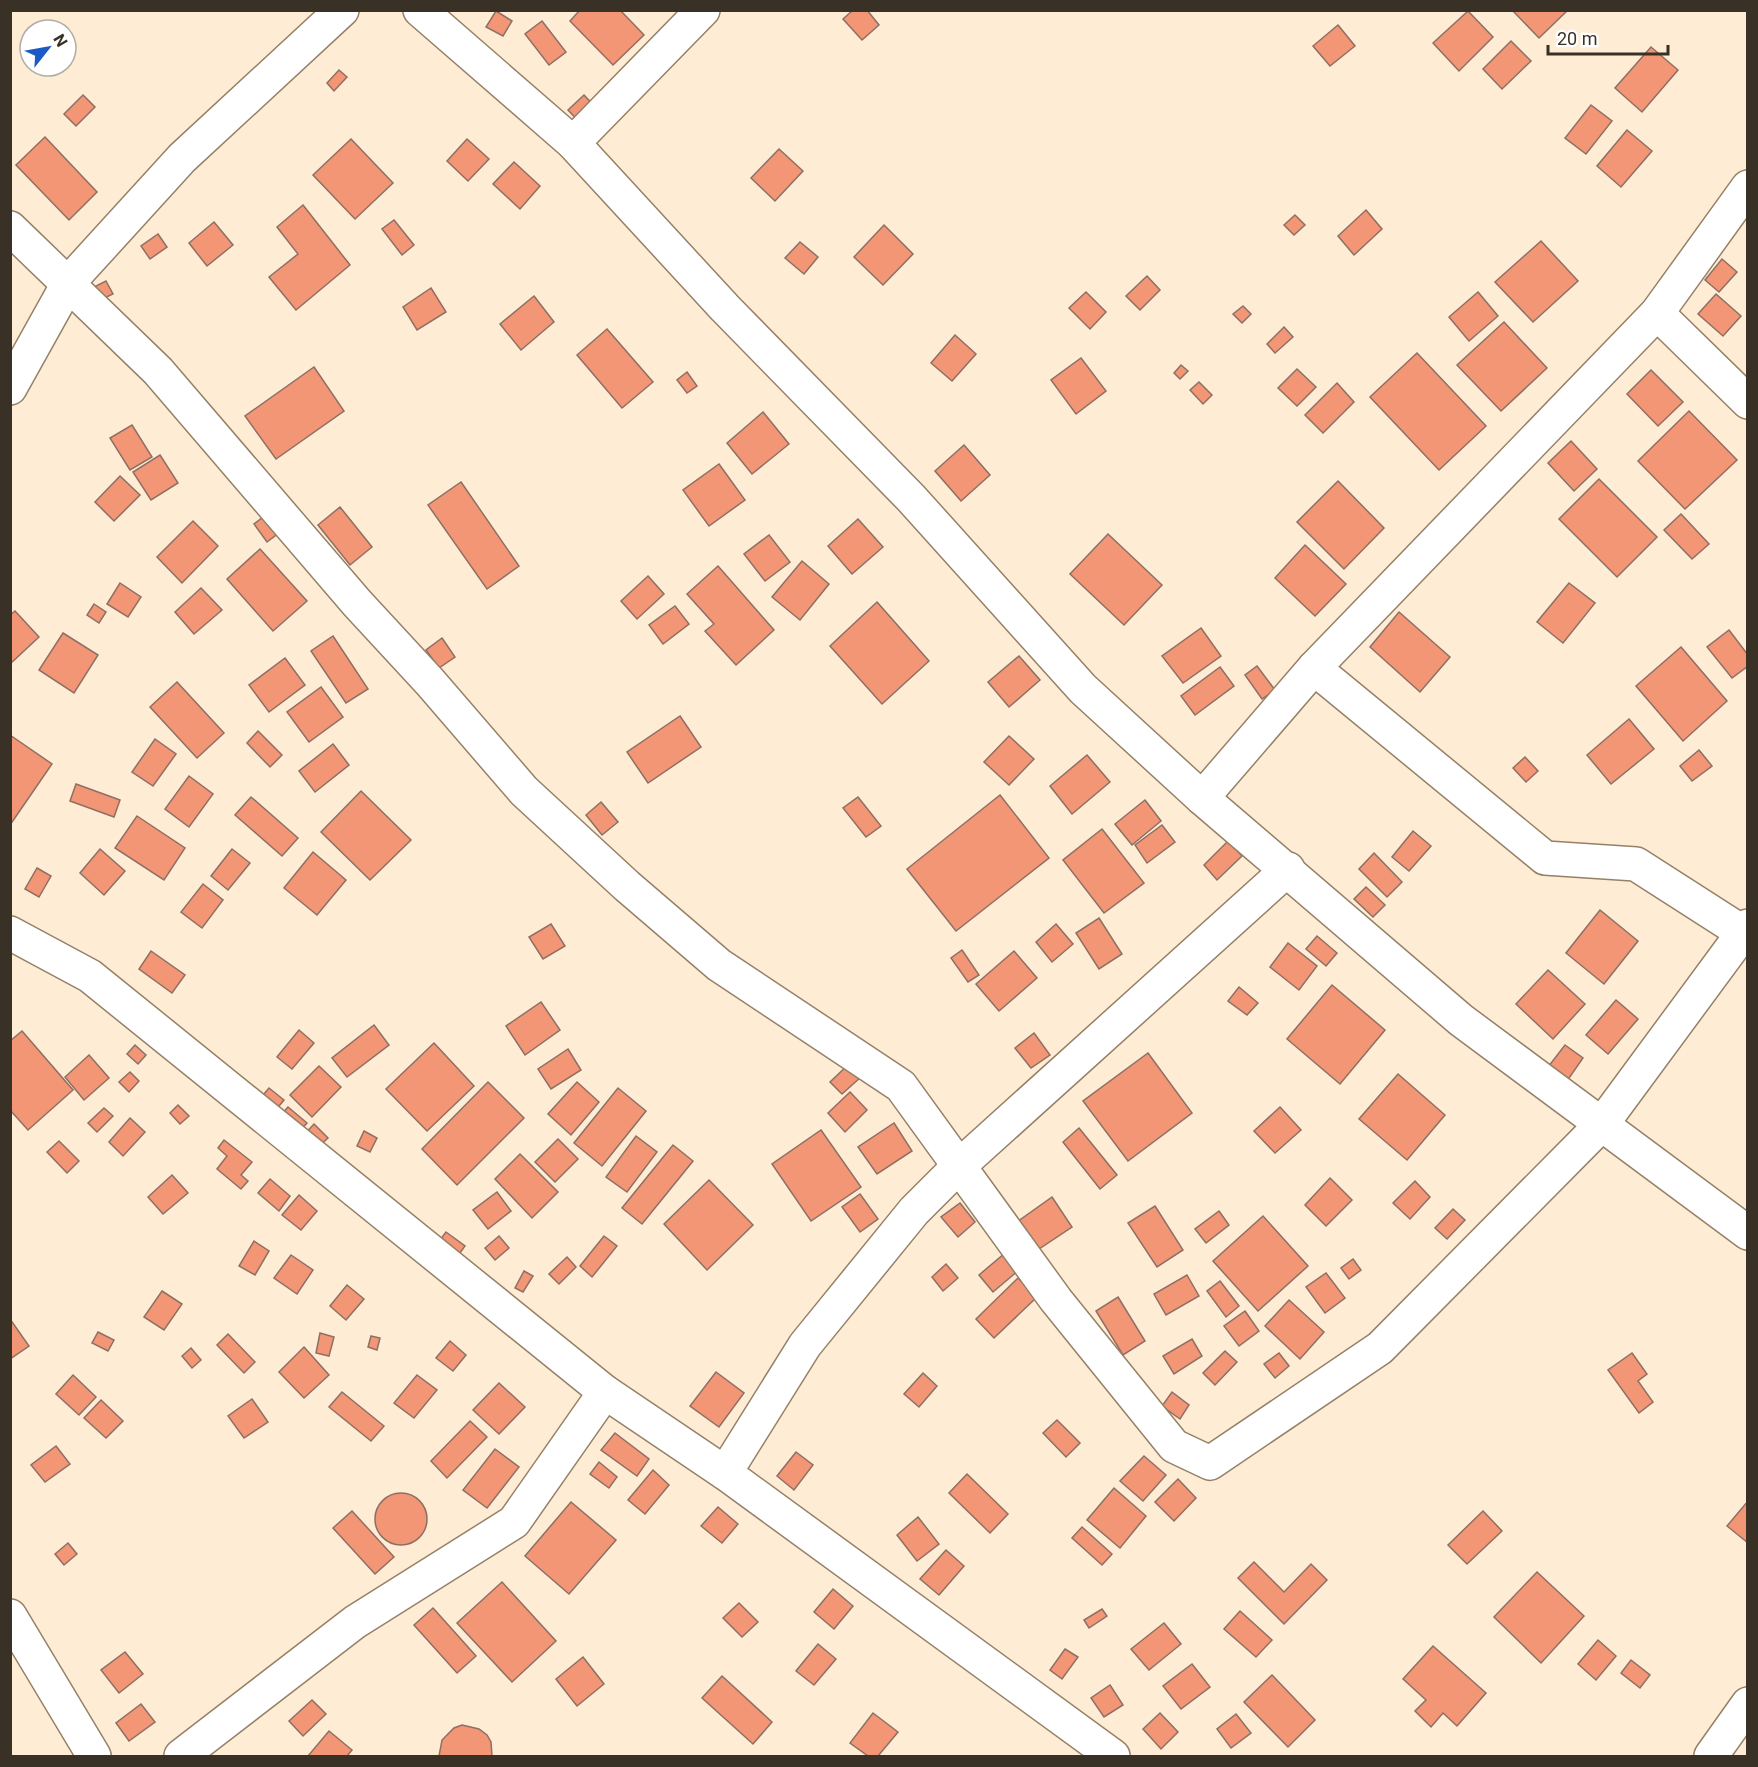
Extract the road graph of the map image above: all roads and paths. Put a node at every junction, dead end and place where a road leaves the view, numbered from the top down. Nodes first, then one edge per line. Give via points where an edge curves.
1 (342, 10) edge
2 (420, 10) edge
3 (703, 10) edge
4 (573, 143) junction
5 (1748, 187) edge
6 (10, 228) edge
7 (69, 282) junction
8 (1657, 313) junction
9 (10, 388) edge
10 (1748, 402) edge
11 (1314, 668) junction
12 (1202, 798) junction
13 (1288, 869) junction
14 (1745, 929) edge
15 (10, 933) edge
16 (1602, 1124) junction
17 (958, 1167) junction
18 (1748, 1233) edge
19 (606, 1392) junction
20 (725, 1473) junction
21 (10, 1616) edge
22 (1748, 1704) edge
23 (94, 1756) edge
24 (181, 1756) edge
25 (1113, 1756) edge
26 (1711, 1756) edge

1 - 7 street via 182,158
2 - 4 street
3 - 4 street
4 - 12 street via 725,308 911,498 1083,689
5 - 8 street
6 - 7 street
7 - 9 street
7 - 17 street via 158,371 524,791 718,965 901,1086
8 - 10 street
8 - 11 street
11 - 12 street
11 - 14 street via 1545,858 1636,864
12 - 13 street
13 - 16 street via 1461,1020
13 - 17 street
14 - 16 street
15 - 19 street via 90,976
16 - 17 street via 1380,1348 1210,1463 1174,1446 1056,1300
16 - 18 street
17 - 20 street via 914,1211 805,1345
19 - 20 street
19 - 24 street via 514,1522 355,1622
20 - 25 street
21 - 23 street
22 - 26 street

